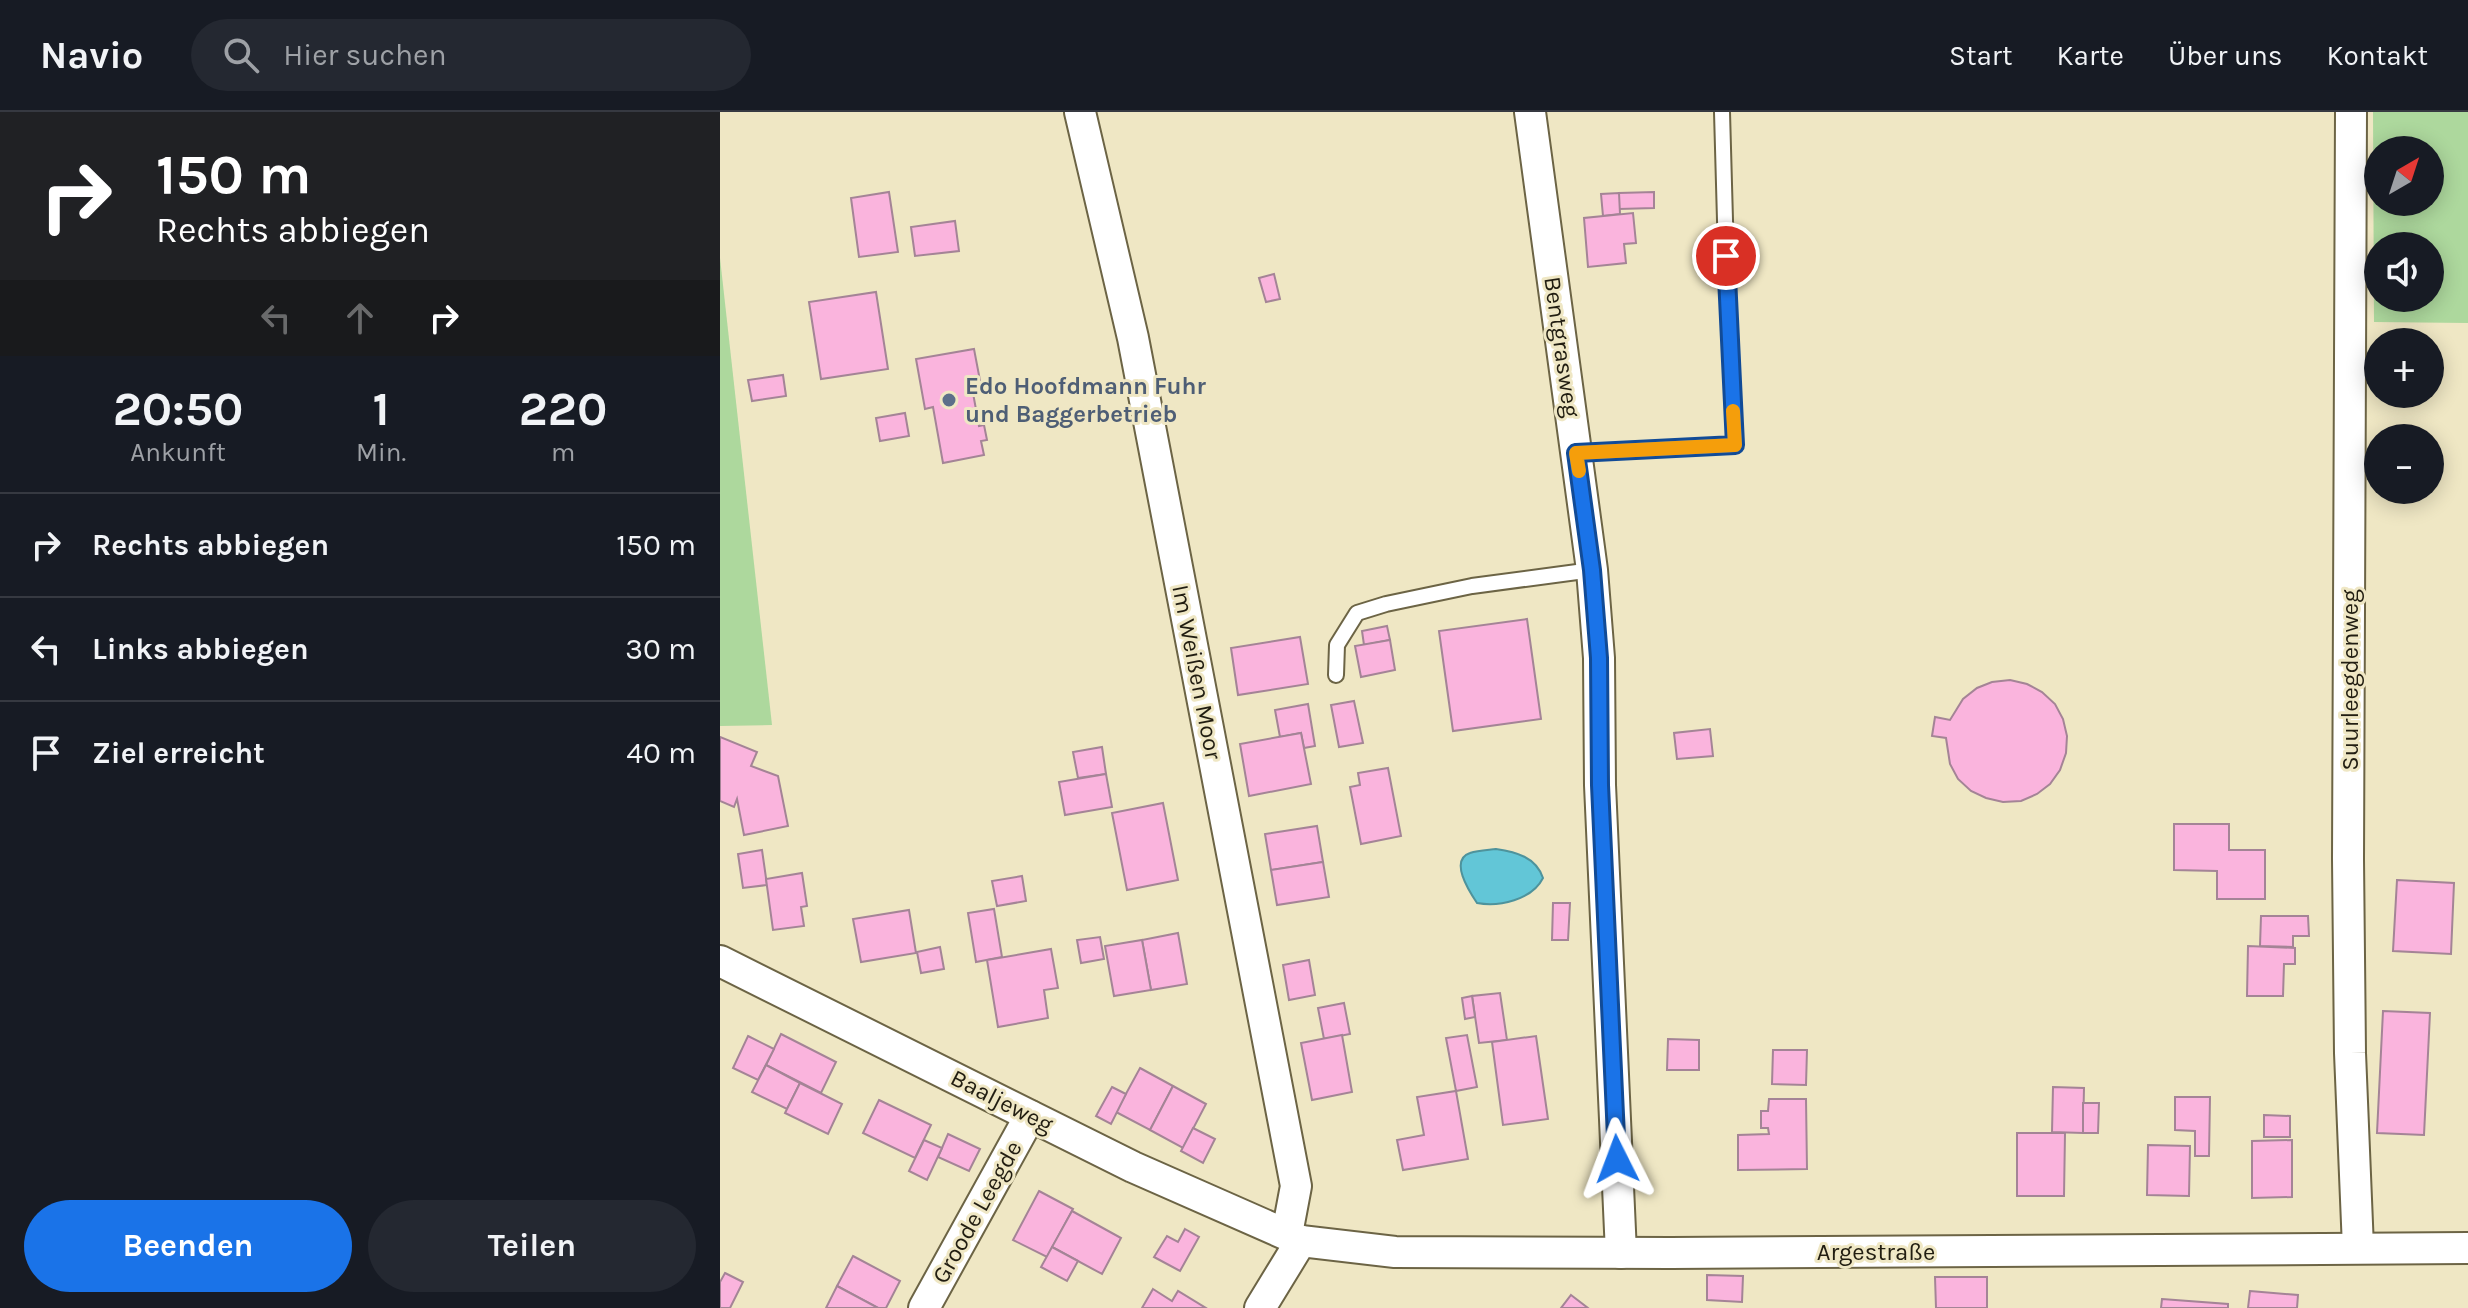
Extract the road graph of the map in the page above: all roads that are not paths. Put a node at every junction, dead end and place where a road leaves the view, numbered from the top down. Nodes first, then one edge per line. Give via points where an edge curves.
1 (1080, 112) edge
2 (1530, 112) edge
3 (1722, 112) edge
4 (2351, 112) edge
5 (1576, 453) junction
6 (1592, 570) junction
7 (1336, 675) dead end
8 (720, 961) edge
9 (1030, 1116) junction
10 (1294, 1238) junction
11 (2358, 1248) junction
12 (2468, 1248) edge
13 (1621, 1253) junction
14 (924, 1308) edge
15 (1260, 1308) edge

1 - 10 street, Im Weißen Moor via 1133,338 1296,1186
2 - 5 street, Bentgrasweg
3 - 5 lane via 1735,445
4 - 11 street, Suurleegdenweg via 2348,874
5 - 6 street, Bentgrasweg
6 - 7 lane via 1472,586 1357,613 1337,645
6 - 13 street, Bentgrasweg
8 - 9 street, Baaljeweg
9 - 10 street, Baaljeweg
9 - 14 street, Groode Leegde
10 - 13 street, Argestraße via 1395,1252
10 - 15 street, Im Weißen Moor
11 - 12 street, Argestraße
11 - 13 street, Argestraße

